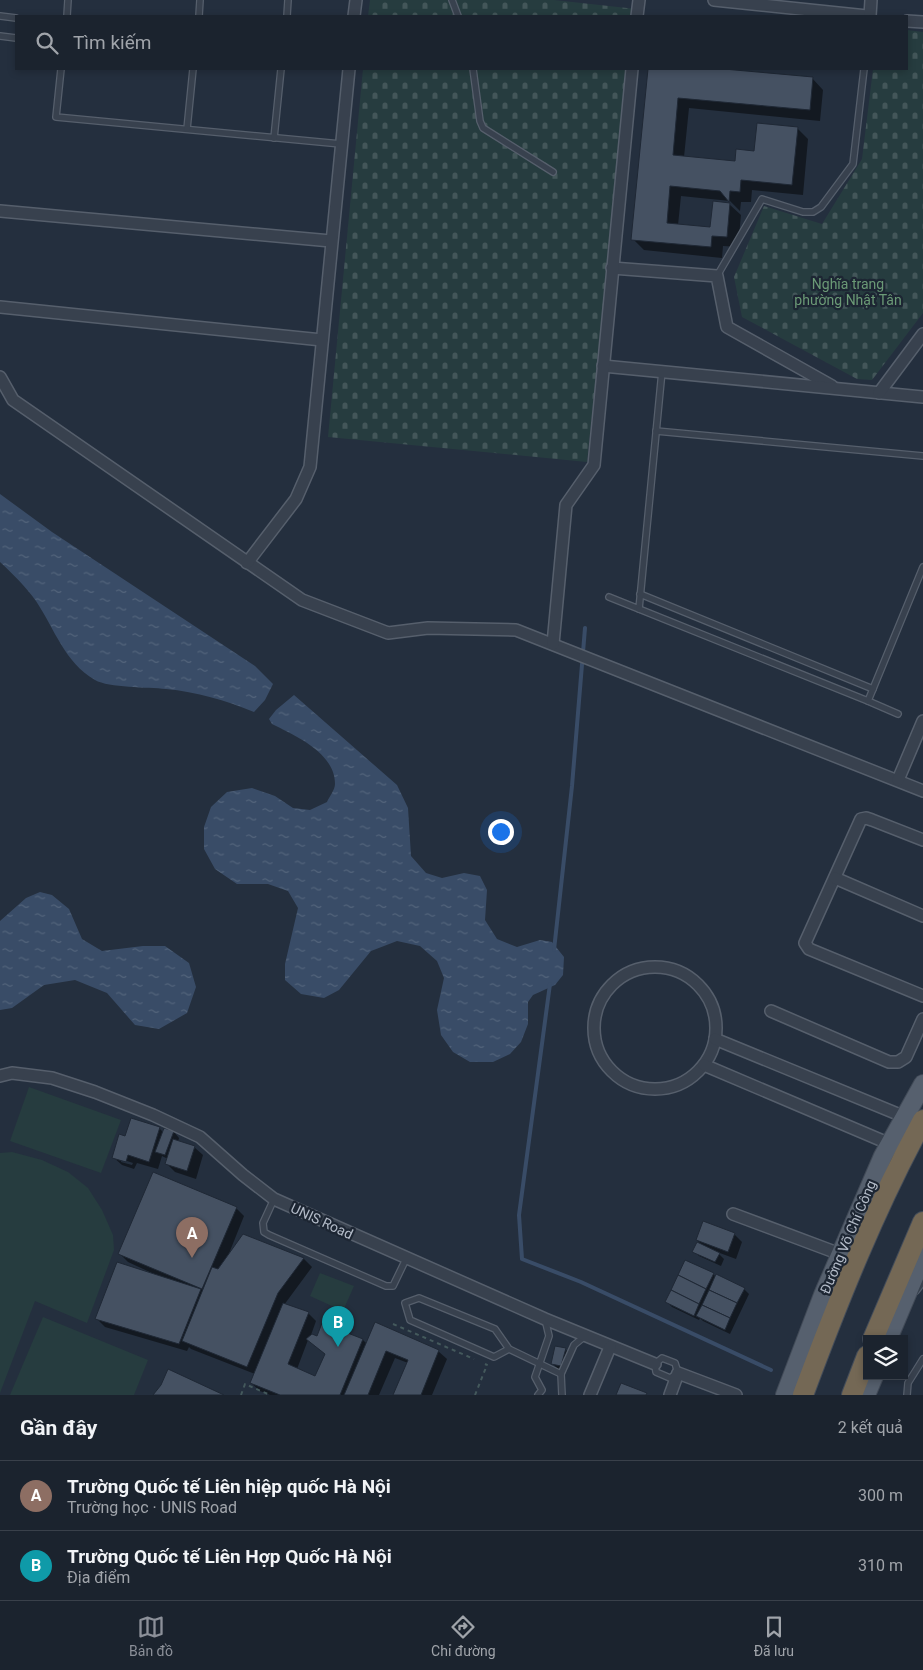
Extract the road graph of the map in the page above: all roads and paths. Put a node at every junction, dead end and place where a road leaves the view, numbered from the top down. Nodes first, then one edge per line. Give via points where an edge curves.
1 (68, 0) edge
2 (200, 0) edge
3 (288, 0) edge
4 (356, 0) edge
5 (452, 0) edge
6 (639, 0) edge
7 (714, 0) edge
8 (871, 0) edge
9 (67, 15) edge
10 (198, 15) edge
11 (286, 15) edge
12 (354, 15) edge
13 (458, 15) edge
14 (637, 15) edge
15 (858, 15) edge
16 (868, 15) edge
17 (0, 16) edge
18 (15, 18) edge
19 (908, 21) edge
20 (923, 22) edge
21 (0, 36) edge
22 (15, 38) edge
23 (61, 70) edge
24 (193, 70) edge
25 (281, 70) edge
26 (349, 70) edge
27 (473, 70) edge
28 (632, 70) edge
29 (864, 70) edge
30 (187, 129) junction
31 (274, 138) junction
32 (341, 144) junction
33 (553, 172) dead end
34 (0, 211) edge
35 (331, 241) junction
36 (612, 268) junction
37 (718, 276) junction
38 (0, 307) edge
39 (923, 334) edge
40 (322, 340) junction
41 (602, 366) junction
42 (662, 371) junction
43 (0, 377) edge
44 (837, 389) junction
45 (879, 393) junction
46 (923, 397) edge
47 (656, 431) junction
48 (923, 456) edge
49 (248, 563) junction
50 (923, 567) edge
51 (640, 594) junction
52 (609, 597) dead end
53 (639, 609) junction
54 (753, 640) junction
55 (553, 644) junction
56 (747, 653) junction
57 (873, 689) junction
58 (868, 701) junction
59 (898, 714) dead end
60 (923, 721) edge
61 (919, 742) edge
62 (898, 780) junction
63 (923, 791) edge
64 (923, 840) edge
65 (835, 878) junction
66 (923, 916) edge
67 (923, 996) edge
68 (771, 1011) dead end
69 (923, 1019) edge
70 (715, 1039) junction
71 (704, 1065) junction
72 (0, 1076) edge
73 (923, 1084) edge
74 (914, 1118) edge
75 (890, 1144) junction
76 (274, 1199) junction
77 (733, 1214) dead end
78 (923, 1222) edge
79 (840, 1254) junction
80 (923, 1256) edge
81 (406, 1259) junction
82 (923, 1282) edge
83 (900, 1310) junction
84 (545, 1319) junction
85 (393, 1324) dead end
86 (875, 1335) edge
87 (890, 1335) edge
88 (585, 1336) junction
89 (610, 1347) junction
90 (509, 1349) junction
91 (923, 1359) edge
92 (539, 1364) junction
93 (655, 1364) junction
94 (678, 1373) junction
95 (561, 1374) junction
96 (241, 1395) edge
97 (270, 1395) edge
98 (475, 1395) edge
99 (538, 1395) edge
100 (562, 1395) edge
101 (590, 1395) edge
102 (670, 1395) edge
103 (736, 1395) edge
104 (784, 1395) edge
105 (803, 1395) edge
106 (906, 1395) edge

1 - 9 lane
2 - 10 lane
3 - 11 lane
4 - 12 street
5 - 13 lane
6 - 14 street
7 - 15 street
8 - 16 street
17 - 18 lane
19 - 20 street
21 - 22 lane
23 - 30 lane via 56,117
24 - 30 lane
25 - 31 lane
26 - 32 street
27 - 33 lane via 483,128
28 - 36 street
29 - 37 lane via 853,164 821,207 813,212 762,199
30 - 31 lane
31 - 32 lane
32 - 35 street
34 - 35 street
35 - 40 street
36 - 37 street
36 - 41 street
37 - 44 street via 727,327
38 - 40 street
39 - 45 street
40 - 49 street via 310,467 296,499
41 - 42 street
41 - 55 street via 594,465 566,504
42 - 44 street
42 - 47 lane
43 - 49 street via 13,400
44 - 45 street
45 - 46 street
47 - 48 lane
47 - 51 lane
49 - 55 street via 302,600 388,634 428,628 516,630
50 - 57 lane
51 - 53 lane
51 - 54 lane
52 - 53 lane
53 - 56 lane
54 - 56 lane
54 - 57 lane
55 - 62 street
56 - 58 lane
57 - 58 lane
58 - 59 lane
60 - 61 street
61 - 62 street
62 - 63 street
64 - 65 street via 863,818
65 - 66 street
65 - 67 street via 806,940 807,946
68 - 69 street via 889,1062 898,1062 906,1057
70 - 71 street
70 - 71 street via 714,1011 705,992 690,977 670,969 650,967 629,972 612,984 600,1001 594,1021 594,1041 601,1059 614,1074 630,1084 649,1089 668,1088 686,1081
70 - 74 street
71 - 75 street
72 - 76 street, UNIS Road via 52,1078 153,1115 200,1137
73 - 74 main road, Đường Võ Chí Công
74 - 75 main road, Đường Võ Chí Công
74 - 105 highway, Đường Võ Chí Công via 898,1165 837,1304
75 - 79 main road, Đường Võ Chí Công
76 - 81 street, UNIS Road
76 - 81 lane via 263,1223 264,1232 269,1235 386,1286 393,1286 396,1282
77 - 79 street
78 - 86 highway
79 - 104 main road, Đường Võ Chí Công
80 - 83 main road
81 - 84 street, UNIS Road
82 - 83 lane
83 - 87 main road
84 - 88 street, UNIS Road
84 - 92 lane via 549,1336
85 - 98 path via 487,1365
88 - 89 street, UNIS Road
88 - 95 lane via 574,1345
89 - 93 street, UNIS Road
89 - 101 street
90 - 90 lane via 496,1329 419,1298 405,1303 410,1320 477,1350 494,1357
90 - 92 lane
91 - 106 lane via 908,1383
92 - 95 lane
92 - 99 lane via 534,1377 542,1390
93 - 94 lane, UNIS Road via 656,1372 670,1378
93 - 94 lane, UNIS Road via 662,1358 668,1360 675,1364
94 - 102 street
94 - 103 street, UNIS Road
95 - 100 lane
96 - 97 path via 245,1384

